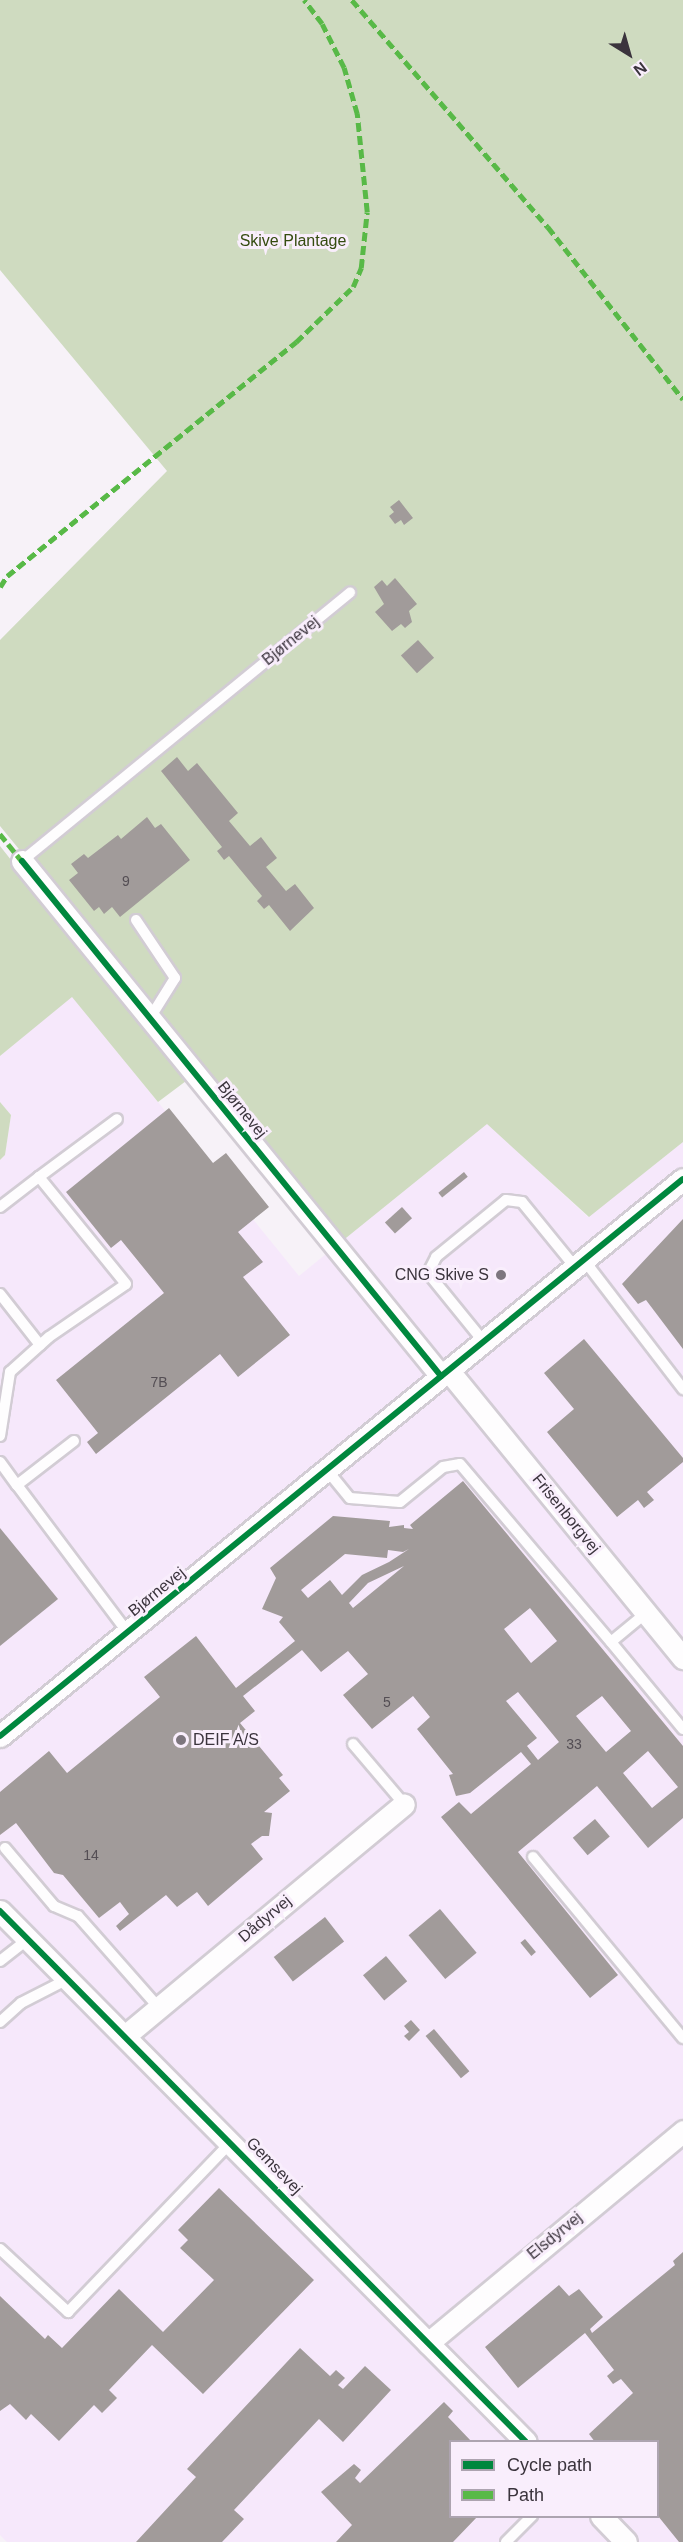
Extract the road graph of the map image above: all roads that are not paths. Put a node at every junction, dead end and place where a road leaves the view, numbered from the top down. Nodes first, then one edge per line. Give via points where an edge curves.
1 (350, 593) dead end
2 (22, 861) joint
3 (136, 920) dead end
4 (150, 1018) junction
5 (117, 1119) dead end
6 (39, 1177) junction
7 (683, 1179) edge
8 (0, 1207) edge
9 (579, 1264) junction
10 (0, 1294) edge
11 (484, 1341) junction
12 (40, 1345) junction
13 (5, 1370) edge
14 (444, 1373) junction
15 (683, 1389) edge
16 (0, 1436) edge
17 (74, 1441) dead end
18 (0, 1462) edge
19 (327, 1470) junction
20 (17, 1485) junction
21 (646, 1613) junction
22 (128, 1633) junction
23 (611, 1642) junction
24 (683, 1658) edge
25 (683, 1729) edge
26 (0, 1736) edge
27 (353, 1744) dead end
28 (404, 1804) joint
29 (5, 1848) dead end
30 (533, 1857) dead end
31 (0, 1911) edge
32 (28, 1939) junction
33 (0, 1961) edge
34 (68, 1979) junction
35 (159, 2008) junction
36 (0, 2022) edge
37 (126, 2035) junction
38 (683, 2038) edge
39 (683, 2131) edge
40 (231, 2141) junction
41 (0, 2249) edge
42 (428, 2343) junction
43 (524, 2440) edge
44 (531, 2518) edge
45 (602, 2518) edge
46 (506, 2542) edge
47 (626, 2542) edge

1 - 2 lane, Bjørnevej
2 - 4 street, Bjørnevej
3 - 4 lane via 175,978
4 - 14 street, Bjørnevej
5 - 6 lane
6 - 8 lane
6 - 12 lane via 126,1284
7 - 9 street, Bjørnevej
9 - 11 street, Bjørnevej
9 - 11 lane via 522,1202 506,1200 436,1257 428,1273
9 - 15 lane
10 - 12 lane
11 - 14 street, Bjørnevej
12 - 13 lane
13 - 16 lane
14 - 19 street, Bjørnevej
14 - 21 street, Frisenborgvej
17 - 20 lane
18 - 20 lane
19 - 22 street, Bjørnevej
19 - 23 lane via 350,1498 400,1502 443,1467 460,1464
20 - 22 lane
21 - 23 lane
21 - 24 street, Frisenborgvej
22 - 26 street, Bjørnevej
23 - 25 lane
27 - 28 lane
28 - 35 street, Dådyrvej
29 - 35 lane via 54,1906 78,1916
30 - 38 lane
31 - 32 street, Gemsevej
32 - 33 lane
32 - 34 street, Gemsevej
34 - 36 lane via 21,2003
34 - 37 street, Gemsevej
35 - 37 street, Dådyrvej
37 - 40 street, Gemsevej
39 - 42 street, Elsdyrvej
40 - 41 lane via 68,2312
40 - 42 street, Gemsevej
42 - 43 street, Gemsevej
44 - 46 lane
45 - 47 street

